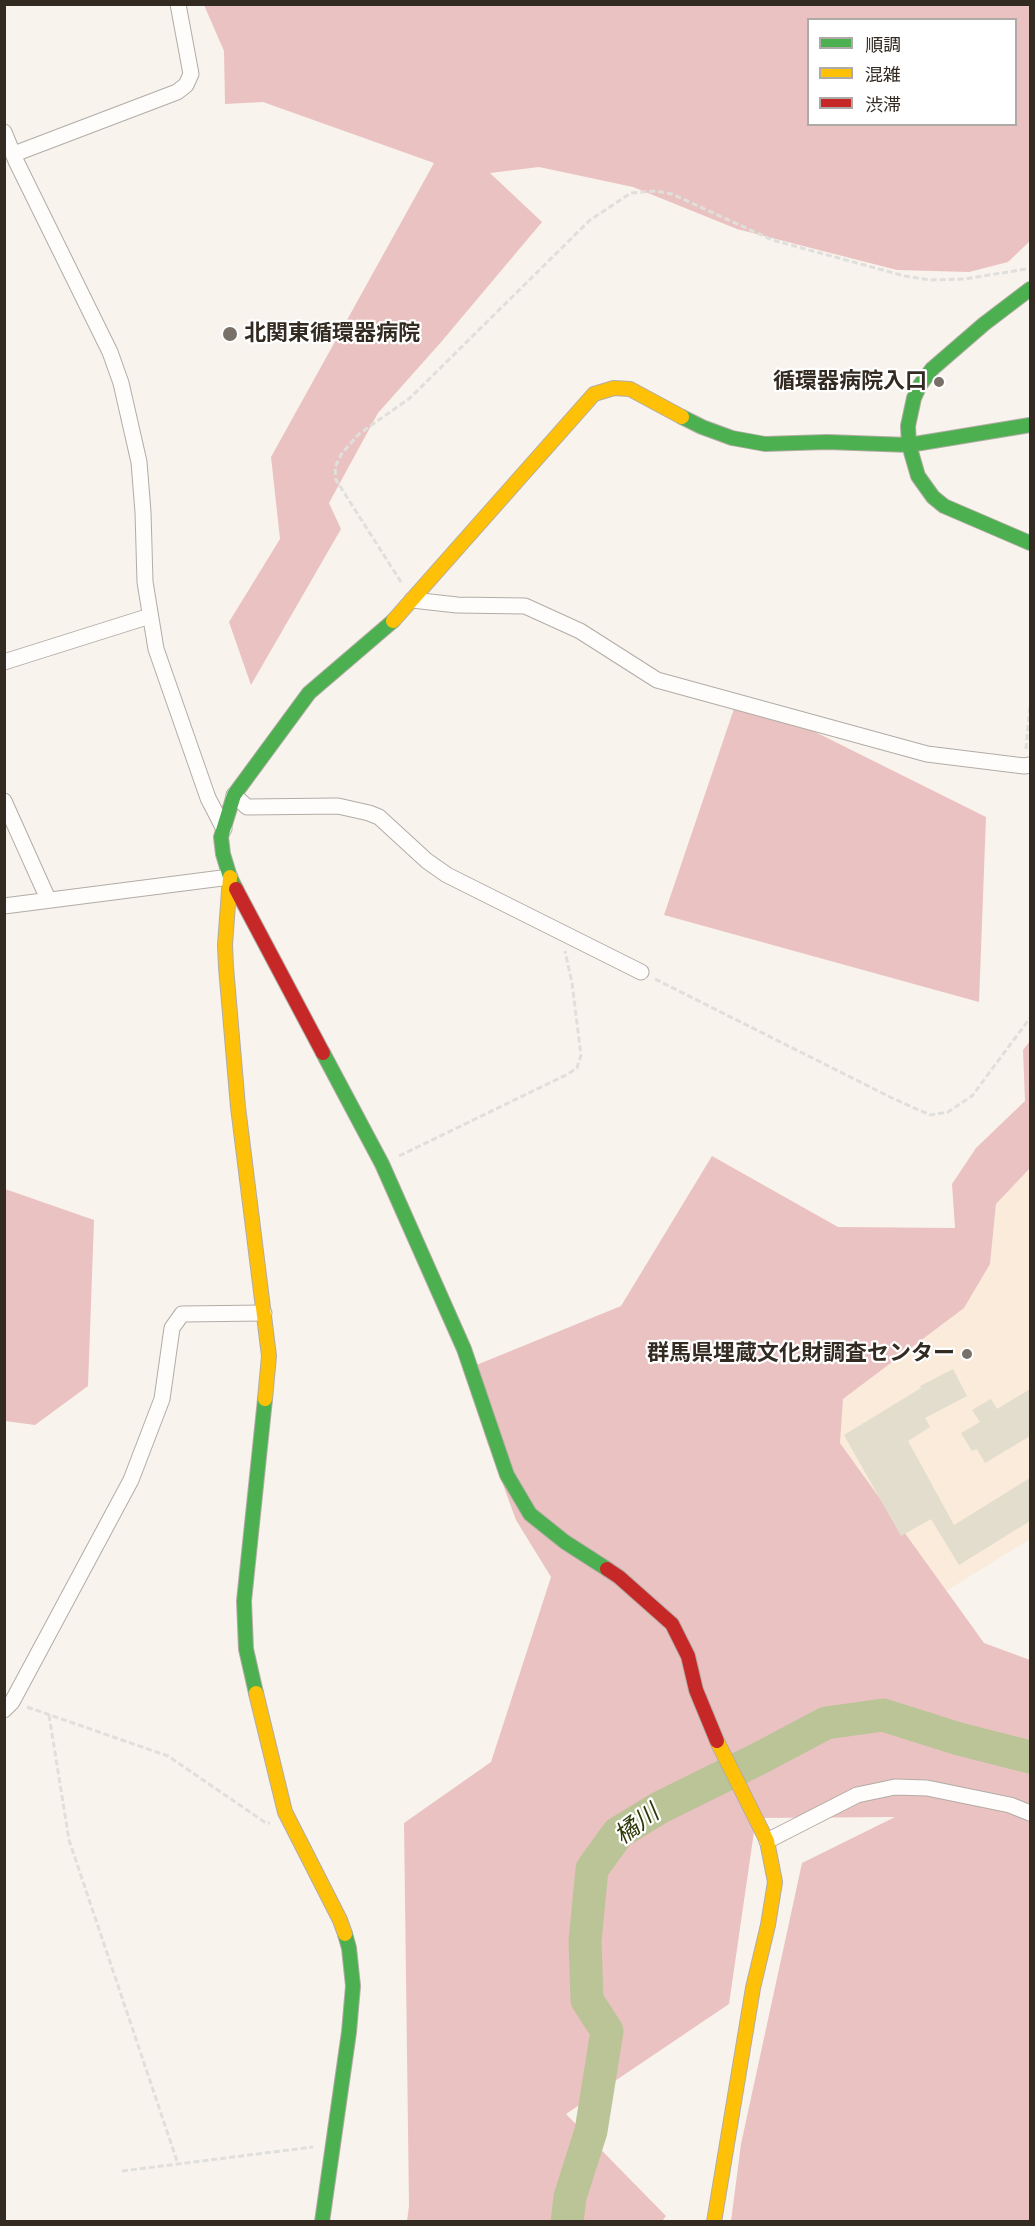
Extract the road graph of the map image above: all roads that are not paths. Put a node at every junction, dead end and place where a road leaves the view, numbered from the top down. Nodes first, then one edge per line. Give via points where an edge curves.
1 (178, 4) edge
2 (4, 132) edge
3 (12, 161) edge
4 (1030, 289) edge
5 (1030, 425) edge
6 (909, 445) junction
7 (1030, 543) edge
8 (412, 600) junction
9 (150, 616) junction
10 (4, 662) edge
11 (1027, 765) edge
12 (234, 795) junction
13 (4, 801) edge
14 (224, 829) junction
15 (230, 877) junction
16 (48, 899) junction
17 (4, 906) edge
18 (640, 972) road end
19 (264, 1313) junction
20 (8, 1706) edge
21 (1030, 1813) edge
22 (767, 1840) junction
23 (322, 2222) edge
24 (714, 2222) edge

1 - 3 street via 191,74 186,85
2 - 3 street
3 - 9 street via 96,321 121,383 139,462
4 - 6 street via 932,369 920,385 909,412
5 - 6 street
6 - 7 street via 918,476 944,506
6 - 8 street via 765,444 702,427 630,390 614,388 594,394
8 - 11 street via 525,606 580,631 657,680 927,754
8 - 12 street via 387,629 309,693
9 - 10 street
9 - 14 street via 156,649 204,788
12 - 14 street
12 - 18 street via 247,807 338,806 379,817 447,875
13 - 16 street
14 - 15 street via 223,854
15 - 16 street
15 - 19 street via 226,967 238,1107
15 - 22 street via 382,1164 464,1349 507,1475 530,1514 619,1577 672,1624 688,1656 696,1690 724,1757
16 - 17 street
19 - 20 street via 182,1314 172,1328 162,1399 131,1480
19 - 23 street via 269,1356 244,1600 246,1649 285,1812 340,1920 352,1970 349,2032
21 - 22 street via 1010,1805 927,1788 895,1787 857,1795
22 - 24 street via 775,1882

